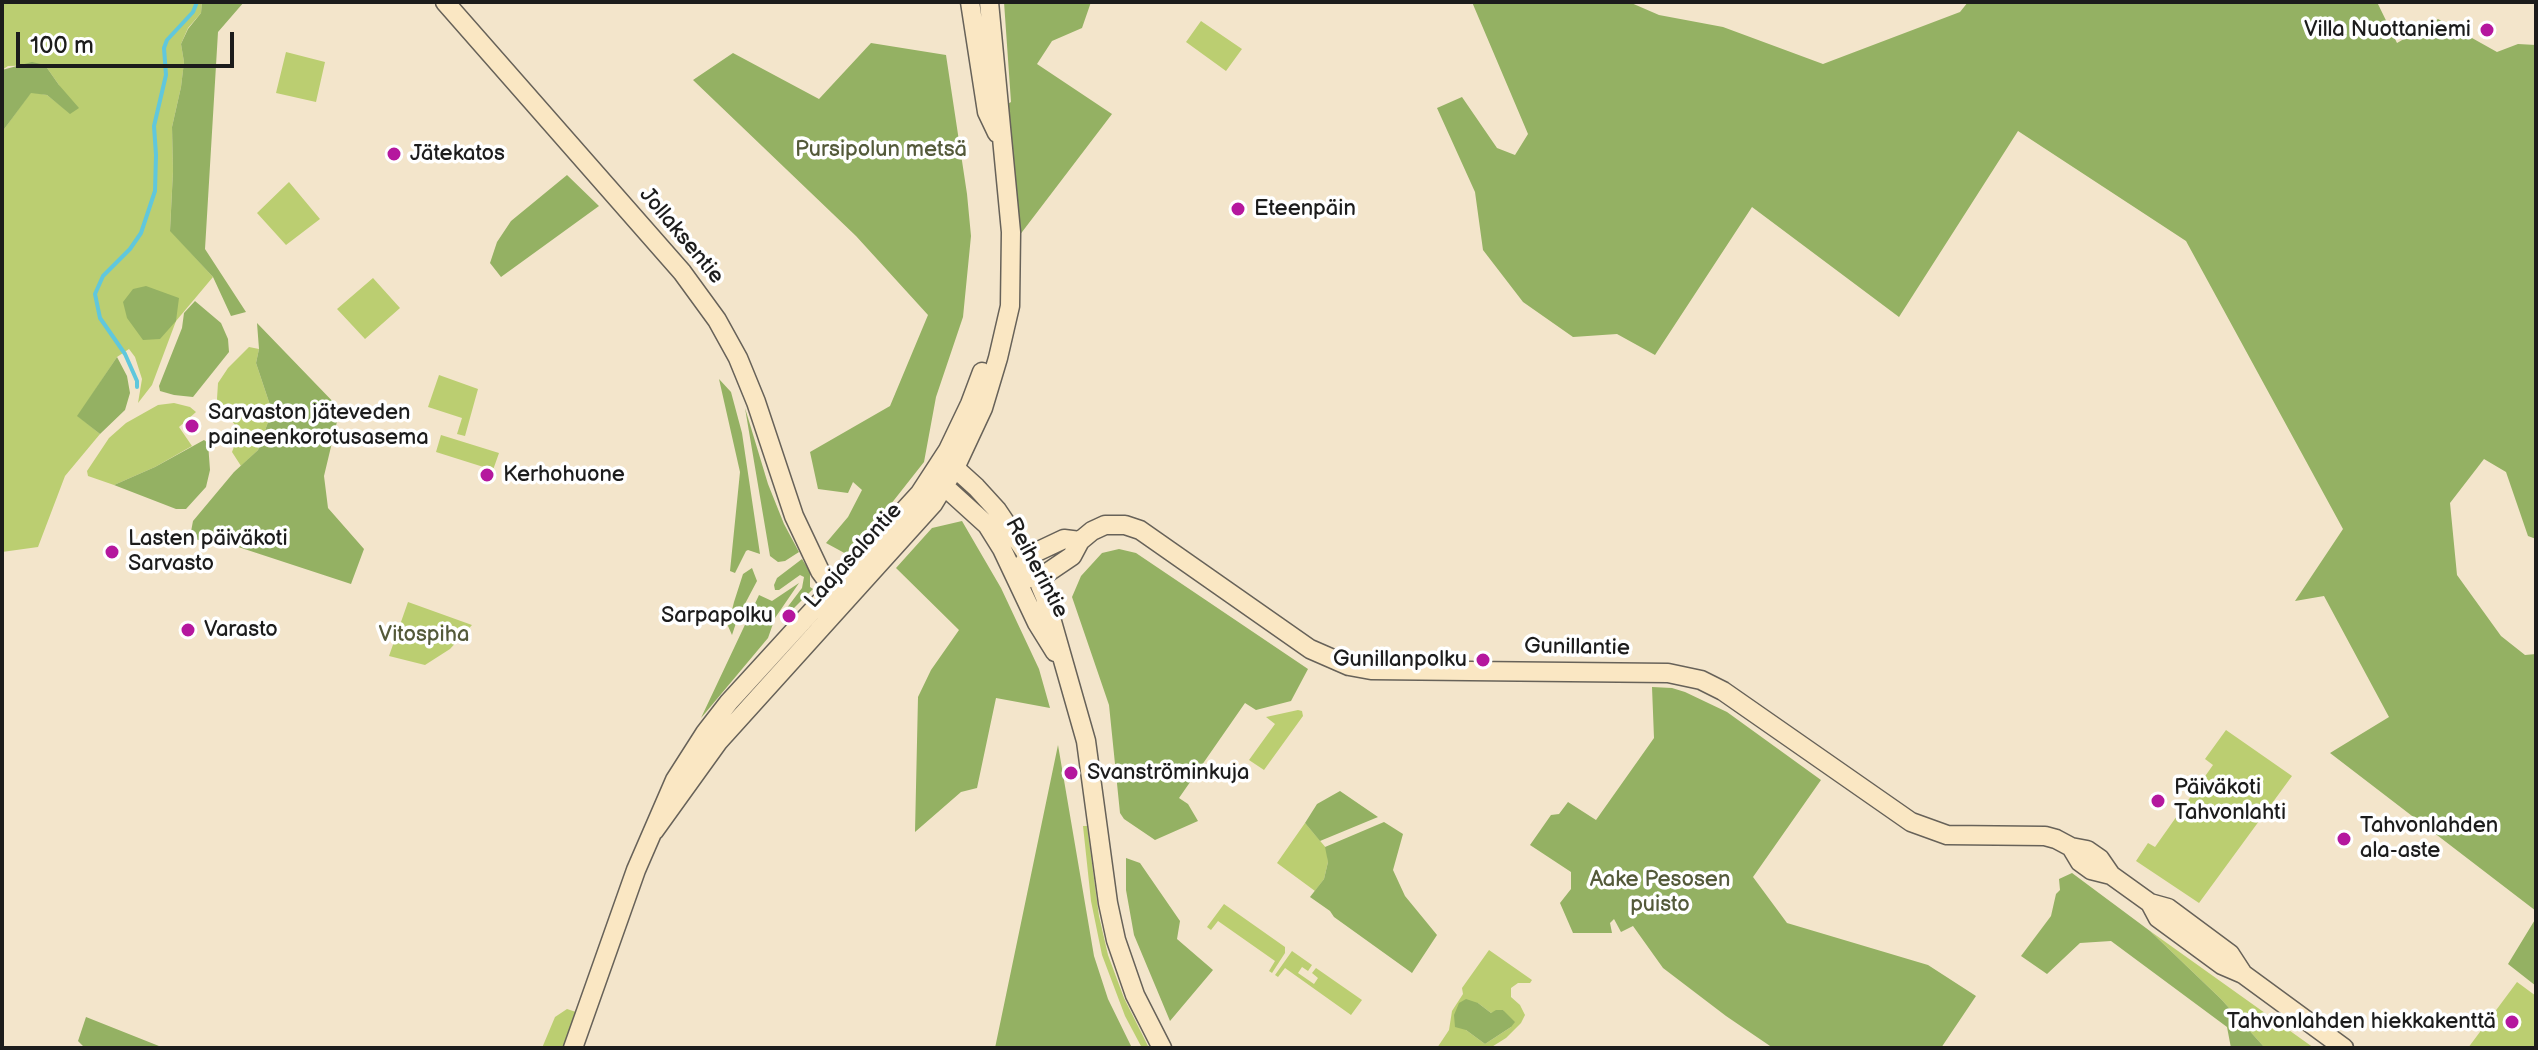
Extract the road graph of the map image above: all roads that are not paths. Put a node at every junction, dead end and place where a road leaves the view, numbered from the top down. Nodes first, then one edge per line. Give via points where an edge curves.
1 (445, 2) edge
2 (970, 2) edge
3 (989, 2) edge
4 (1001, 143) junction
5 (945, 475) junction
6 (1080, 541) junction
7 (1028, 556) junction
8 (833, 576) junction
9 (1015, 576) junction
10 (1038, 579) junction
11 (851, 598) junction
12 (1065, 668) junction
13 (654, 831) junction
14 (573, 1048) edge
15 (1162, 1048) edge
16 (2344, 1048) edge

1 - 8 main road, Jollaksentie via 672,260 717,320 756,402 781,482 809,545
2 - 4 main road, Laajasalontie via 987,112
3 - 4 main road, Laajasalontie
4 - 5 main road, Laajasalontie via 1011,232 1009,273 982,373
5 - 7 main road, Reiherintie via 976,487
5 - 8 main road, Laajasalontie
5 - 9 main road, Reiherintie via 987,525
5 - 11 main road, Laajasalontie via 933,504
6 - 7 main road, Gunillantie via 1064,539
6 - 10 main road, Gunillantie via 1072,556
6 - 16 main road, Gunillantie via 1105,525 1140,530 1310,649 1349,666 1668,673 1701,680 1911,822 1947,835 2045,836 2071,847 2091,870 2111,875 2150,903 2168,908 2230,954 2243,974
7 - 9 main road
7 - 10 main road, Reiherintie
8 - 11 main road, Jollaksentie
8 - 13 main road, Laajasalontie via 705,733 675,780
9 - 10 main road
9 - 12 main road, Reiherintie
10 - 12 main road, Reiherintie
11 - 13 main road, Laajasalontie via 718,742
12 - 15 main road, Reiherintie via 1086,741 1116,940 1135,995
13 - 14 main road, Laajasalontie

